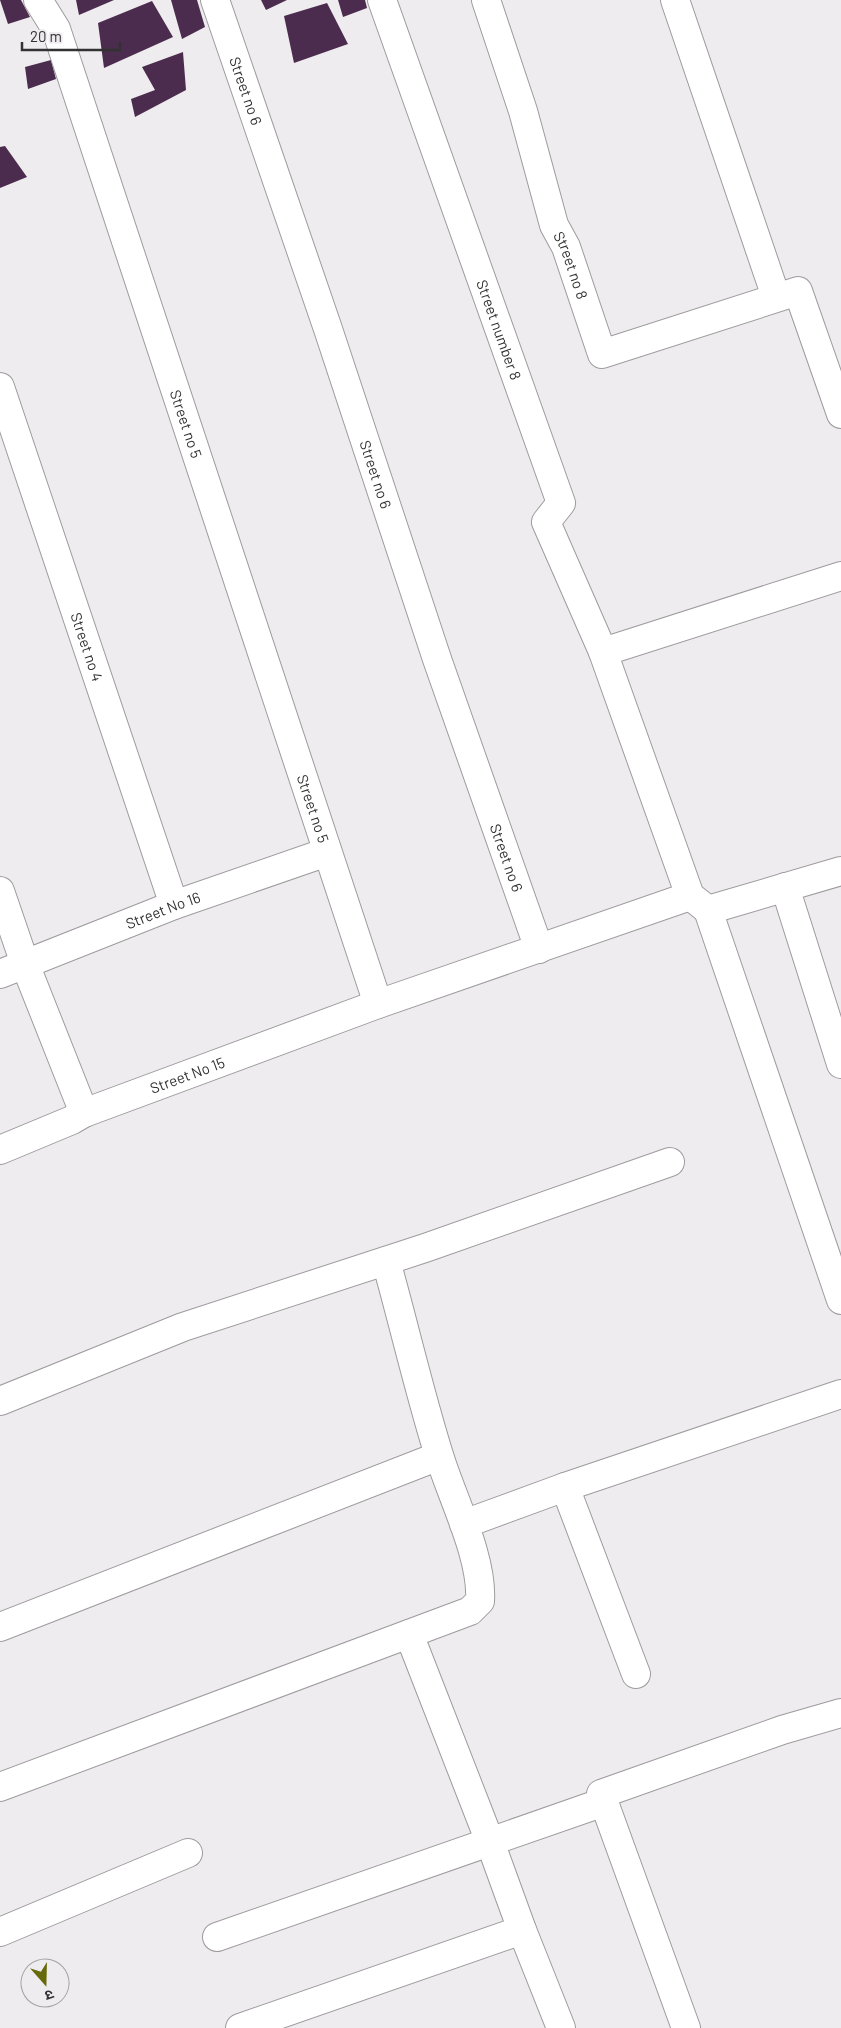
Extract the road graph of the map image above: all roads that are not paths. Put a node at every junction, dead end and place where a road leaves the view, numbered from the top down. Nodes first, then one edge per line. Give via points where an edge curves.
1 (38, 0) edge
2 (215, 0) edge
3 (382, 0) edge
4 (486, 0) edge
5 (675, 0) edge
6 (776, 297) junction
7 (833, 370) edge
8 (0, 387) edge
9 (841, 414) edge
10 (841, 576) edge
11 (603, 652) junction
12 (327, 852) junction
13 (841, 871) edge
14 (785, 887) junction
15 (0, 891) edge
16 (699, 903) junction
17 (174, 905) junction
18 (538, 949) junction
19 (12, 969) edge
20 (378, 1004) junction
21 (841, 1064) edge
22 (84, 1113) junction
23 (0, 1150) edge
24 (670, 1162) dead end
25 (386, 1261) junction
26 (841, 1300) edge
27 (841, 1394) edge
28 (0, 1401) edge
29 (439, 1456) junction
30 (565, 1487) junction
31 (464, 1524) junction
32 (0, 1628) edge
33 (409, 1634) junction
34 (636, 1674) dead end
35 (841, 1713) edge
36 (0, 1787) edge
37 (604, 1802) junction
38 (490, 1842) junction
39 (188, 1853) dead end
40 (522, 1930) junction
41 (0, 1932) edge
42 (217, 1937) dead end
43 (240, 2028) edge
44 (561, 2028) edge
45 (686, 2028) edge

1 - 12 street, Street no 5 via 56,28
2 - 18 street, Street no 6
3 - 11 street, Street number 8 via 561,503 546,522
4 - 6 street, Street no 8 via 523,112 554,226 566,247 602,354
5 - 6 street
6 - 7 street via 798,291
7 - 9 street
8 - 17 street, Street no 4
10 - 11 street
11 - 16 street
12 - 17 street, Street No 16
12 - 20 street, Street no 5
13 - 14 street, Street No 15
14 - 16 street, Street No 15
14 - 21 street
15 - 19 street
16 - 18 street, Street No 15
16 - 26 street
17 - 19 street, Street No 16
18 - 20 street, Street No 15
19 - 22 street
20 - 22 street, Street No 15
22 - 23 street, Street No 15
24 - 25 street
25 - 28 street via 183,1327
25 - 29 street
27 - 30 street
29 - 31 street
29 - 32 street
30 - 31 street
30 - 34 street
31 - 33 street via 481,1584 480,1601 470,1611
33 - 36 street
33 - 38 street
35 - 37 street via 782,1730 601,1794
37 - 38 street
37 - 45 street
38 - 40 street
38 - 42 street
39 - 41 street
40 - 43 street
40 - 44 street

